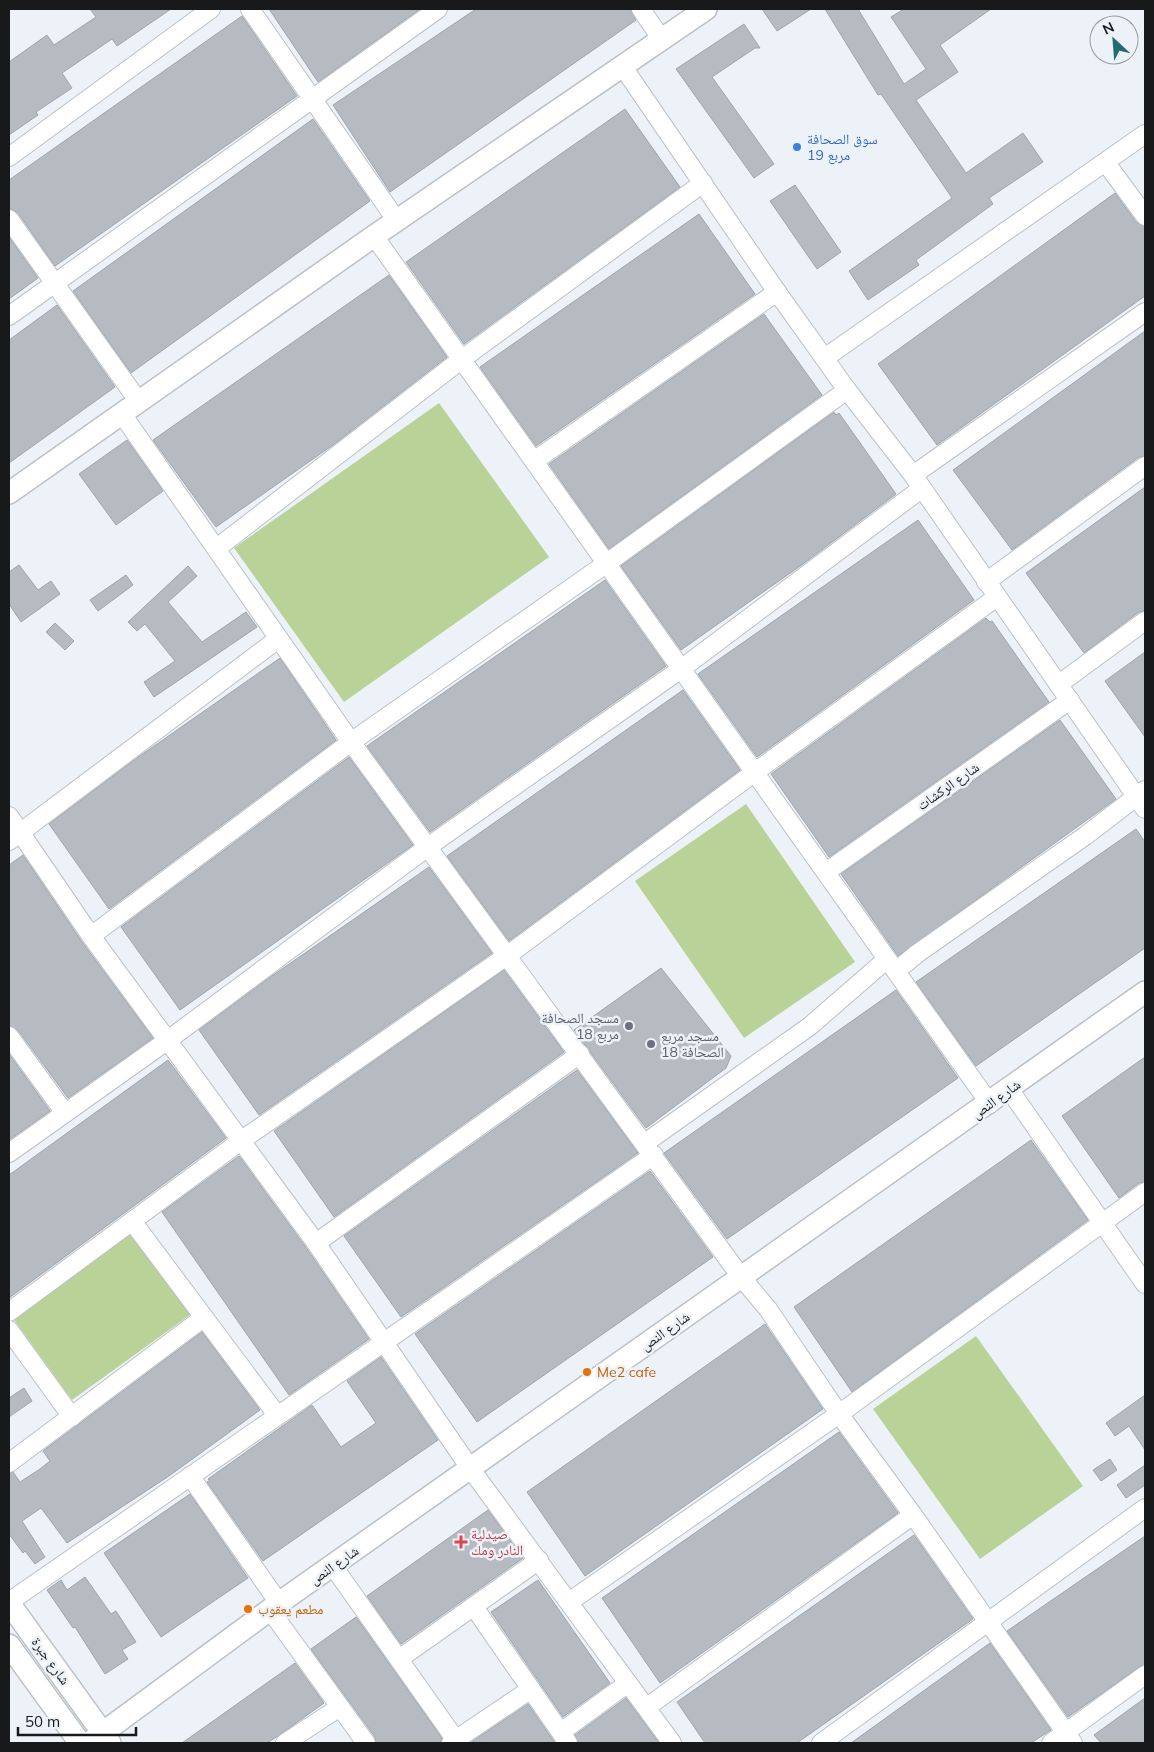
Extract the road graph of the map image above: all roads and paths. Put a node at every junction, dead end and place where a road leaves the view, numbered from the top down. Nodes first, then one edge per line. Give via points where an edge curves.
1 (211, 9) edge
2 (250, 9) edge
3 (438, 9) edge
4 (640, 9) edge
5 (706, 9) edge
6 (662, 40) junction
7 (623, 67) junction
8 (313, 99) junction
9 (1145, 134) edge
10 (9, 157) edge
11 (1106, 163) junction
12 (704, 183) junction
13 (1145, 216) edge
14 (9, 219) edge
15 (396, 221) junction
16 (374, 236) junction
17 (55, 284) junction
18 (777, 292) junction
19 (1145, 312) edge
20 (9, 316) edge
21 (826, 357) junction
22 (462, 359) junction
23 (847, 390) junction
24 (131, 408) junction
25 (534, 461) junction
26 (1145, 466) edge
27 (917, 482) junction
28 (9, 493) edge
29 (217, 548) junction
30 (607, 563) junction
31 (986, 582) junction
32 (997, 597) junction
33 (1145, 621) edge
34 (278, 638) junction
35 (681, 668) junction
36 (1059, 684) junction
37 (1070, 700) junction
38 (352, 742) junction
39 (755, 772) junction
40 (1142, 799) edge
41 (9, 816) edge
42 (14, 837) edge
43 (429, 846) junction
44 (826, 872) junction
45 (91, 936) junction
46 (508, 955) junction
47 (892, 965) junction
48 (1145, 992) edge
49 (9, 1036) edge
50 (168, 1040) junction
51 (580, 1054) junction
52 (1009, 1089) junction
53 (990, 1104) junction
54 (65, 1113) junction
55 (242, 1140) junction
56 (649, 1149) junction
57 (9, 1154) edge
58 (1145, 1192) edge
59 (132, 1221) junction
60 (1102, 1223) junction
61 (316, 1243) junction
62 (741, 1277) junction
63 (1145, 1284) edge
64 (9, 1312) edge
65 (203, 1318) junction
66 (9, 1330) edge
67 (383, 1340) junction
68 (839, 1414) junction
69 (277, 1415) junction
70 (72, 1416) junction
71 (9, 1463) edge
72 (470, 1468) junction
73 (190, 1476) junction
74 (1145, 1508) edge
75 (913, 1515) junction
76 (539, 1560) junction
77 (333, 1566) junction
78 (9, 1602) edge
79 (569, 1602) junction
80 (275, 1607) junction
81 (474, 1607) junction
82 (990, 1622) junction
83 (9, 1645) edge
84 (398, 1659) junction
85 (1145, 1675) edge
86 (628, 1683) junction
87 (531, 1689) junction
88 (340, 1707) junction
89 (646, 1707) junction
90 (565, 1738) edge
91 (1070, 1738) edge
92 (101, 1740) edge
93 (455, 1742) edge
94 (80, 1743) edge
95 (285, 1743) edge
96 (366, 1743) edge
97 (672, 1743) edge
98 (821, 1743) edge
99 (1051, 1743) edge

1 - 10 street
2 - 8 street
3 - 8 street
4 - 6 street
5 - 6 street
6 - 7 street
7 - 12 street
7 - 15 street
8 - 15 street
8 - 17 street
9 - 11 street
11 - 13 street
11 - 21 street
12 - 18 street
12 - 22 street
14 - 17 street
15 - 16 street
16 - 22 street
16 - 24 street
17 - 20 street
17 - 24 street
18 - 21 street
18 - 25 street
19 - 27 street
21 - 23 street
22 - 25 street
22 - 29 street
23 - 27 street
23 - 30 street
24 - 28 street
24 - 29 street
25 - 30 street
26 - 31 street
27 - 31 street
27 - 35 street
29 - 34 street
30 - 35 street
30 - 38 street
31 - 32 street
32 - 36 street
32 - 39 street
33 - 36 street
34 - 38 street
34 - 42 street
35 - 39 street
35 - 43 street
36 - 37 street
37 - 40 street
37 - 44 street, شارع الركشات
38 - 43 street
38 - 45 street
39 - 44 street
39 - 46 street
40 - 47 street via 918,952
41 - 42 street
42 - 45 street
43 - 46 street
43 - 50 street
44 - 47 street
45 - 50 street
46 - 51 street
46 - 55 street
47 - 53 street
47 - 56 street
48 - 52 street, شارع النص
49 - 54 street
50 - 54 street
50 - 55 street
51 - 56 street
51 - 61 street
52 - 53 street, شارع النص
52 - 60 street
53 - 62 street, شارع النص
54 - 57 street
55 - 59 street
55 - 61 street
56 - 62 street
56 - 67 street
58 - 60 street
59 - 64 street
59 - 65 street
60 - 63 street
60 - 68 street
61 - 67 street
62 - 68 street via 768,1309
62 - 72 street, شارع النص
65 - 69 street
65 - 70 street
66 - 70 street
67 - 69 street
67 - 72 street
68 - 75 street
68 - 79 street
69 - 73 street
70 - 71 street
72 - 76 street
72 - 77 street, شارع النص
73 - 78 street
73 - 80 street
74 - 82 street
75 - 82 street
75 - 89 street
76 - 79 street
76 - 81 street
77 - 80 street, شارع النص
77 - 84 street
78 - 92 street, شارع جبرة
79 - 86 street
80 - 88 street
80 - 92 street, شارع النص
81 - 84 street
81 - 87 street
82 - 91 street
82 - 98 street
83 - 94 street, شارع جبرة
84 - 93 street
85 - 91 street
86 - 89 street
86 - 90 street
87 - 90 street
87 - 93 street
88 - 95 street
88 - 96 street
89 - 97 street
91 - 99 street

